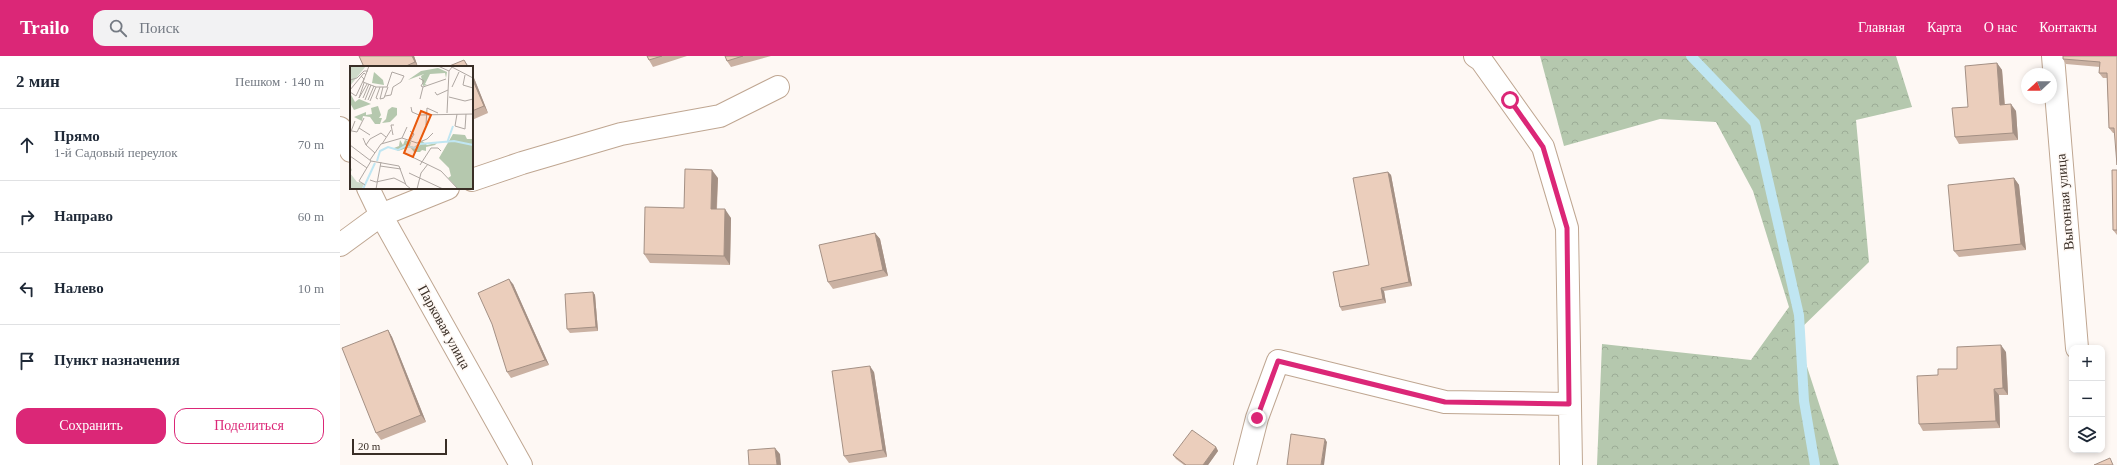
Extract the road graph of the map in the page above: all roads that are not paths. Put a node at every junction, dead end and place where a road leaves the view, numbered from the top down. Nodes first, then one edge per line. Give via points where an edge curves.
1 (2053, 56) edge
2 (1478, 58) edge
3 (778, 87) dead end
4 (340, 128) edge
5 (350, 149) edge
6 (473, 180) edge
7 (368, 189) edge
8 (446, 189) edge
9 (381, 216) junction
10 (340, 245) edge
11 (2077, 345) edge
12 (1569, 404) junction
13 (521, 465) edge
14 (1245, 465) edge
15 (1571, 465) edge

1 - 11 street, Выгонная улица
2 - 12 street via 1543,147 1567,228
3 - 6 street via 720,116 621,134
4 - 5 street
7 - 9 street, Парковая улица
8 - 9 street
9 - 10 street
9 - 13 street, Парковая улица
12 - 14 street via 1445,402 1278,361 1257,418
12 - 15 street

